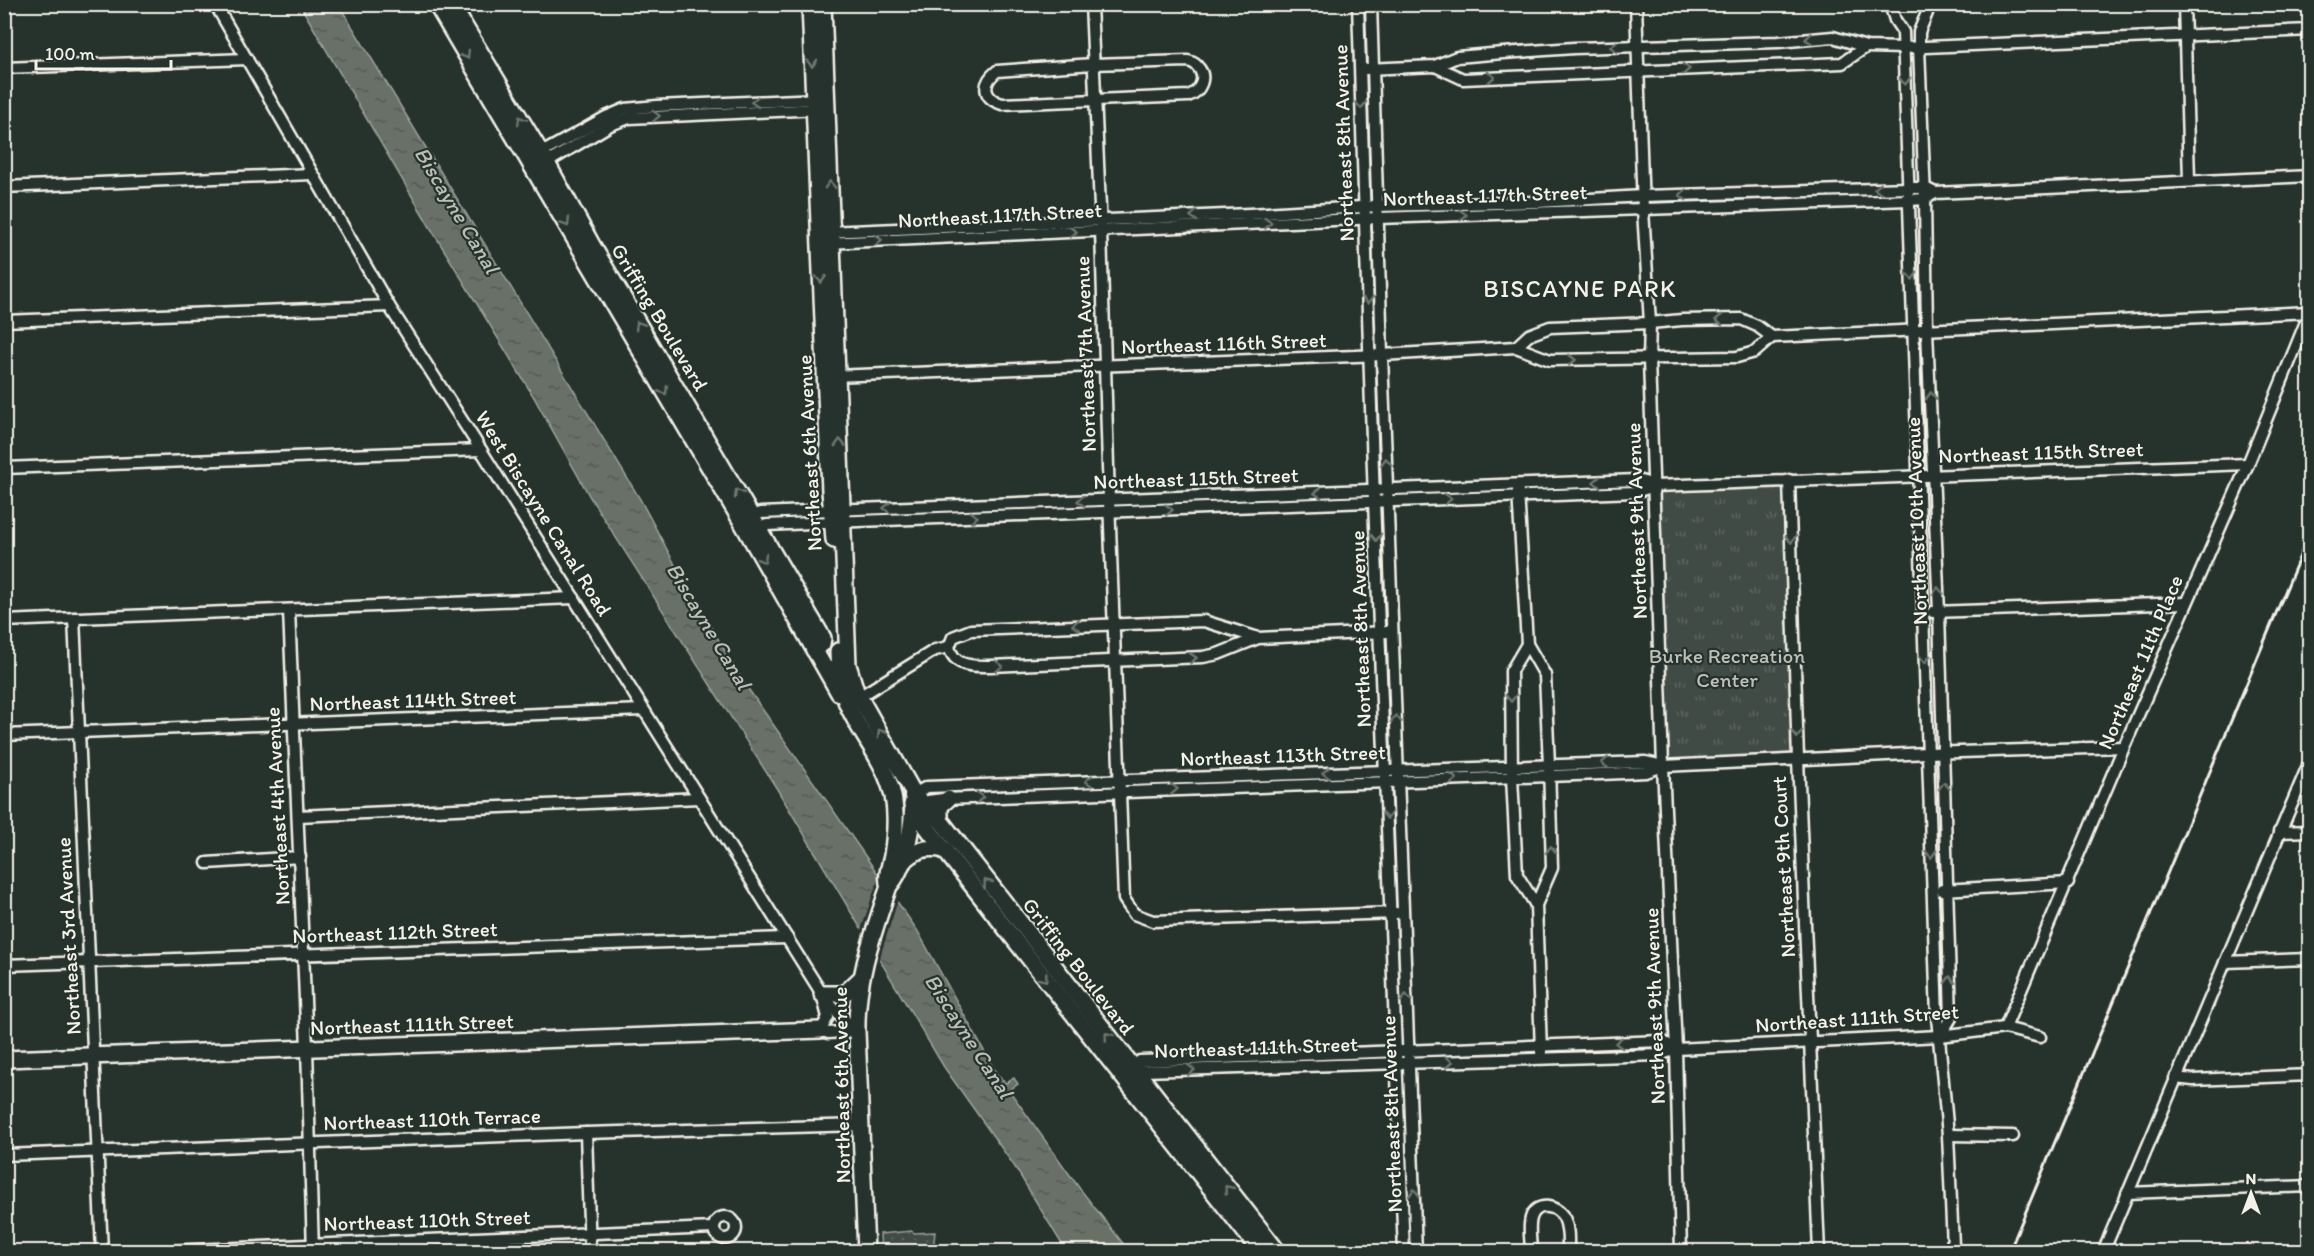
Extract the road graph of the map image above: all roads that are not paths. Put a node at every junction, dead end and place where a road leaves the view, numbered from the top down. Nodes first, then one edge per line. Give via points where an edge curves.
1 (215, 4) edge
2 (436, 4) edge
3 (451, 4) edge
4 (810, 4) edge
5 (823, 4) edge
6 (1091, 4) edge
7 (1358, 4) edge
8 (1371, 4) edge
9 (1636, 4) edge
10 (1890, 4) edge
11 (1927, 4) edge
12 (2184, 4) edge
13 (2310, 30) edge
14 (2186, 37) junction
15 (1637, 47) junction
16 (1866, 47) junction
17 (1919, 47) junction
18 (1904, 48) junction
19 (246, 59) junction
20 (1093, 64) junction
21 (1435, 66) junction
22 (4, 68) edge
23 (1360, 69) junction
24 (1372, 69) junction
25 (1640, 71) junction
26 (1095, 101) junction
27 (820, 104) junction
28 (538, 162) junction
29 (312, 174) junction
30 (2310, 176) edge
31 (2189, 180) junction
32 (4, 187) edge
33 (1908, 188) junction
34 (1928, 193) junction
35 (1643, 196) junction
36 (1909, 200) junction
37 (1378, 206) junction
38 (1365, 207) junction
39 (1643, 210) junction
40 (1378, 218) junction
41 (1366, 219) junction
42 (1101, 225) junction
43 (826, 237) junction
44 (389, 306) junction
45 (2310, 312) edge
46 (4, 321) edge
47 (1650, 323) junction
48 (1927, 330) junction
49 (1914, 331) junction
50 (1772, 337) junction
51 (1516, 347) junction
52 (1376, 356) junction
53 (1649, 360) junction
54 (1104, 367) junction
55 (831, 376) junction
56 (481, 450) junction
57 (2248, 464) junction
58 (4, 468) edge
59 (1917, 476) junction
60 (1935, 476) junction
61 (1789, 480) junction
62 (1655, 486) junction
63 (1518, 490) junction
64 (1374, 496) junction
65 (1387, 496) junction
66 (1109, 500) junction
67 (1109, 512) junction
68 (837, 516) junction
69 (749, 524) junction
70 (574, 598) junction
71 (2186, 603) junction
72 (289, 610) junction
73 (1923, 612) junction
74 (1939, 612) junction
75 (74, 618) junction
76 (4, 621) edge
77 (1113, 623) junction
78 (1379, 632) junction
79 (1393, 632) junction
80 (1258, 638) junction
81 (1527, 644) junction
82 (950, 647) junction
83 (1115, 661) junction
84 (850, 674) joint
85 (852, 698) junction
86 (643, 710) junction
87 (292, 724) junction
88 (78, 732) junction
89 (4, 735) edge
90 (2124, 747) junction
91 (1942, 752) junction
92 (1928, 753) junction
93 (1798, 759) junction
94 (2310, 760) edge
95 (1663, 766) junction
96 (1549, 771) junction
97 (1513, 772) junction
98 (1385, 776) junction
99 (1399, 776) junction
100 (1120, 786) junction
101 (890, 788) junction
102 (699, 798) junction
103 (948, 799) junction
104 (914, 800) junction
105 (298, 816) junction
106 (940, 820) junction
107 (895, 822) junction
108 (2310, 831) edge
109 (2279, 832) junction
110 (945, 850) junction
111 (300, 857) junction
112 (1389, 859) junction
113 (1401, 859) junction
114 (207, 863) dead end
115 (901, 864) junction
116 (2068, 883) junction
117 (889, 886) junction
118 (1933, 890) junction
119 (1948, 890) junction
120 (1536, 905) junction
121 (1403, 913) junction
122 (1391, 914) junction
123 (787, 938) junction
124 (1032, 951) junction
125 (304, 955) junction
126 (2310, 959) edge
127 (90, 962) junction
128 (2225, 962) junction
129 (4, 965) edge
130 (860, 980) junction
131 (822, 994) junction
132 (2005, 1028) junction
133 (821, 1030) junction
134 (857, 1031) junction
135 (1940, 1036) junction
136 (2040, 1037) dead end
137 (1811, 1043) junction
138 (1541, 1046) junction
139 (308, 1048) junction
140 (1676, 1049) junction
141 (1408, 1051) junction
142 (1396, 1052) junction
143 (94, 1056) junction
144 (4, 1059) edge
145 (1541, 1059) junction
146 (1396, 1064) junction
147 (1409, 1064) junction
148 (1133, 1067) junction
149 (1117, 1068) junction
150 (2310, 1075) edge
151 (2175, 1078) junction
152 (861, 1125) junction
153 (586, 1133) junction
154 (1948, 1135) junction
155 (2013, 1136) dead end
156 (1182, 1140) junction
157 (309, 1143) junction
158 (98, 1151) junction
159 (4, 1155) edge
160 (2310, 1186) edge
161 (2127, 1193) junction
162 (1240, 1214) junction
163 (714, 1228) dead end
164 (590, 1232) junction
165 (313, 1248) edge
166 (102, 1251) edge
167 (142, 1251) edge
168 (590, 1251) edge
169 (866, 1251) edge
170 (1261, 1251) edge
171 (1278, 1251) edge
172 (1404, 1251) edge
173 (1416, 1251) edge
174 (1531, 1251) edge
175 (1568, 1251) edge
176 (1681, 1251) edge
177 (1819, 1251) edge
178 (1949, 1251) edge
179 (2103, 1251) edge

1 - 19 street, West Biscayne Canal Road
2 -> 28 street, Griffing Boulevard
28 -> 3 street, Griffing Boulevard
4 -> 27 street, Northeast 6th Avenue
5 - 27 street, Northeast 6th Avenue
6 - 20 street, Northeast 7th Avenue
7 - 23 street, Northeast 8th Avenue
8 - 24 street, Northeast 8th Avenue
9 - 15 street, Northeast 9th Avenue
10 - 18 street, Northeast 10th Avenue via 1903,32
11 - 17 street, Northeast 10th Avenue
12 - 14 street
13 - 14 street
14 - 17 street
14 - 31 street
16 -> 15 street via 1833,37
15 -> 21 street via 1503,52 1457,57
15 - 25 street, Northeast 9th Avenue
16 - 18 street
25 -> 16 street via 1842,63
17 - 18 street
17 - 34 street, Northeast 10th Avenue
18 -> 33 street, Northeast 10th Avenue
19 - 22 street
19 - 29 street, West Biscayne Canal Road
20 - 26 street, Northeast 7th Avenue
20 - 26 street via 997,71 986,86 993,102 1002,104
20 - 26 street via 1188,61 1202,74 1199,89 1188,96
21 - 24 street
21 -> 25 street via 1463,79
23 - 24 street
23 -> 38 street, Northeast 8th Avenue
24 - 37 street, Northeast 8th Avenue
25 - 35 street, Northeast 9th Avenue
26 - 42 street, Northeast 7th Avenue
27 - 28 street via 629,118
27 - 43 street, Northeast 6th Avenue
28 - 69 street, Griffing Boulevard
29 - 32 street
29 - 44 street, West Biscayne Canal Road
30 - 31 street, Northeast 117th Street
31 - 34 street, Northeast 117th Street
33 - 34 street, Northeast 117th Street
33 -> 35 street, Northeast 117th Street
33 - 36 street, Northeast 10th Avenue
34 - 36 street, Northeast 117th Street
34 - 48 street, Northeast 10th Avenue
35 - 37 street, Northeast 117th Street
35 - 39 street, Northeast 9th Avenue
36 - 39 street, Northeast 117th Street
36 -> 49 street, Northeast 10th Avenue
37 - 38 street, Northeast 117th Street
37 - 40 street, Northeast 8th Avenue
38 - 41 street, Northeast 8th Avenue
38 -> 42 street, Northeast 117th Street
40 -> 39 street, Northeast 117th Street
39 - 47 street, Northeast 9th Avenue
40 - 41 street, Northeast 117th Street
40 - 52 street, Northeast 8th Avenue
42 -> 41 street, Northeast 117th Street
41 -> 52 street, Northeast 8th Avenue
42 - 43 street, Northeast 117th Street
42 - 54 street, Northeast 7th Avenue
43 - 55 street, Northeast 6th Avenue
44 - 46 street
44 - 56 street, West Biscayne Canal Road
45 - 48 street
45 - 57 street, Northeast 11th Place
50 -> 47 street via 1741,319
47 - 51 street via 1550,327 1529,335
47 - 53 street, Northeast 9th Avenue
48 - 49 street
60 -> 48 street, Northeast 10th Avenue
49 - 50 street
49 - 59 street, Northeast 10th Avenue
50 - 53 street, Northeast 116th Street via 1755,352 1737,357
51 - 52 street, Northeast 116th Street
51 -> 53 street, Northeast 116th Street via 1550,360
52 - 54 street, Northeast 116th Street
52 - 64 street, Northeast 8th Avenue
65 -> 52 street, Northeast 8th Avenue
53 - 62 street, Northeast 9th Avenue
54 - 55 street, Northeast 116th Street
54 - 66 street, Northeast 7th Avenue
55 - 68 street, Northeast 6th Avenue
56 - 58 street
56 - 70 street, West Biscayne Canal Road
57 - 60 street, Northeast 115th Street
57 - 71 street, Northeast 11th Place
59 - 60 street, Northeast 115th Street
59 - 61 street, Northeast 115th Street
59 - 73 street, Northeast 10th Avenue
74 -> 60 street, Northeast 10th Avenue
61 - 62 street, Northeast 115th Street
61 -> 93 street, Northeast 9th Court
62 - 63 street, Northeast 115th Street via 1635,492
62 - 95 street, Northeast 9th Avenue
63 - 65 street, Northeast 115th Street
63 - 81 street
64 - 65 street, Northeast 115th Street
64 -> 66 street, Northeast 115th Street
67 -> 64 street, Northeast 115th Street
64 -> 78 street, Northeast 8th Avenue
65 - 79 street, Northeast 8th Avenue
66 - 67 street, Northeast 7th Avenue
66 -> 68 street, Northeast 115th Street
68 -> 67 street, Northeast 115th Street
67 - 77 street, Northeast 7th Avenue
68 - 69 street, Northeast 115th Street
68 - 84 street, Northeast 6th Avenue
68 - 85 street, Northeast 6th Avenue via 838,669
69 - 85 street, Griffing Boulevard via 833,686
70 - 72 street
70 - 86 street, West Biscayne Canal Road
71 - 74 street
71 - 90 street, Northeast 11th Place
72 - 75 street
72 - 87 street, Northeast 4th Avenue
73 - 74 street
73 -> 92 street, Northeast 10th Avenue
74 - 91 street, Northeast 10th Avenue
75 - 76 street
75 - 88 street, Northeast 3rd Avenue
77 - 80 street via 1204,621
77 -> 82 street via 971,630 953,637
77 - 83 street, Northeast 7th Avenue
78 - 79 street
78 - 80 street
78 - 98 street, Northeast 8th Avenue
99 -> 79 street, Northeast 8th Avenue
83 -> 80 street via 1203,657
81 - 96 street via 1545,675
81 -> 97 street via 1511,671
82 -> 83 street via 958,662 969,666
82 - 85 street via 935,650
83 - 100 street, Northeast 7th Avenue
84 - 85 street, Griffing Boulevard
85 - 101 street, Northeast 6th Avenue
104 -> 85 street, Griffing Boulevard
86 - 87 street, Northeast 114th Street
86 - 102 street, West Biscayne Canal Road
87 - 88 street, Northeast 114th Street
87 - 105 street, Northeast 4th Avenue
88 - 89 street, Northeast 114th Street
88 - 127 street, Northeast 3rd Avenue
90 - 91 street, Northeast 113th Street
90 - 116 street, Northeast 11th Place
91 - 92 street, Northeast 113th Street
119 -> 91 street, Northeast 10th Avenue
92 - 93 street, Northeast 113th Street
92 -> 118 street, Northeast 10th Avenue
93 - 95 street, Northeast 113th Street
93 - 137 street, Northeast 9th Court
94 - 109 street
95 - 96 street, Northeast 113th Street via 1646,772
95 - 140 street, Northeast 9th Avenue
96 - 97 street, Northeast 113th Street
120 -> 96 street via 1552,868
97 - 99 street, Northeast 113th Street
97 - 120 street via 1517,875
98 - 99 street, Northeast 113th Street
98 - 100 street, Northeast 113th Street
98 -> 112 street, Northeast 8th Avenue
99 - 113 street, Northeast 8th Avenue
103 -> 100 street, Northeast 113th Street
100 -> 104 street, Northeast 113th Street via 927,787
100 - 122 street, Northeast 7th Avenue via 1122,892 1134,914 1146,920
101 - 104 street, Griffing Boulevard
101 - 107 street, Northeast 6th Avenue
102 - 105 street
102 - 123 street, West Biscayne Canal Road
103 - 104 street, Northeast 113th Street
103 - 106 street via 940,806
104 - 106 street, Griffing Boulevard
104 - 107 street
104 - 110 street, Griffing Boulevard
104 - 115 street, Northeast 6th Avenue
105 - 111 street, Northeast 4th Avenue
124 -> 106 street, Griffing Boulevard
107 - 117 street, Northeast 6th Avenue
108 - 109 street
109 - 128 street
110 - 115 street via 921,849
110 - 124 street, Griffing Boulevard
111 - 114 street
111 - 125 street, Northeast 4th Avenue
112 - 113 street
112 - 122 street, Northeast 8th Avenue
113 - 121 street, Northeast 8th Avenue
115 - 117 street, Northeast 6th Avenue via 897,878
116 - 119 street
116 - 132 street, Northeast 11th Place
117 - 130 street, Northeast 6th Avenue
118 - 119 street
118 - 135 street, Northeast 10th Avenue
135 -> 119 street, Northeast 10th Avenue via 1951,1018
120 - 138 street
121 - 122 street
141 -> 121 street, Northeast 8th Avenue
122 - 142 street, Northeast 8th Avenue
123 - 125 street, Northeast 112th Street
123 - 131 street, West Biscayne Canal Road
148 -> 124 street, Griffing Boulevard
124 -> 149 street, Griffing Boulevard
125 - 127 street, Northeast 112th Street
125 - 139 street, Northeast 4th Avenue
126 - 128 street
127 - 129 street, Northeast 112th Street
127 - 143 street, Northeast 3rd Avenue
128 - 151 street
130 - 131 street via 844,994
130 - 134 street, Northeast 6th Avenue
131 - 133 street via 828,1017
131 - 134 street, West Biscayne Canal Road
132 - 135 street, Northeast 111th Street
132 - 136 street, Northeast 111th Street
133 - 134 street
133 - 139 street, Northeast 111th Street
134 - 152 street, Northeast 6th Avenue
135 - 137 street, Northeast 111th Street
135 - 154 street, Northeast 10th Avenue
137 - 140 street, Northeast 111th Street
137 - 177 street, Northeast 9th Court
140 -> 138 street, Northeast 111th Street via 1662,1041
138 - 141 street, Northeast 111th Street
138 - 145 street
139 - 143 street, Northeast 111th Street
139 - 157 street, Northeast 4th Avenue
140 - 145 street, Northeast 111th Street via 1659,1054
140 - 176 street, Northeast 9th Avenue
141 - 142 street, Northeast 111th Street
141 - 147 street, Northeast 8th Avenue
142 - 146 street, Northeast 8th Avenue
142 - 148 street, Northeast 111th Street via 1140,1061
143 - 144 street, Northeast 111th Street
143 - 158 street, Northeast 3rd Avenue
147 -> 145 street, Northeast 111th Street
146 - 147 street, Northeast 111th Street
148 -> 146 street, Northeast 111th Street via 1144,1071
146 - 172 street, Northeast 8th Avenue
173 -> 147 street, Northeast 8th Avenue
148 - 149 street
148 - 156 street, Griffing Boulevard
149 - 156 street, Griffing Boulevard
150 - 151 street
151 - 161 street
152 - 153 street, Northeast 110th Terrace
152 - 169 street, Northeast 6th Avenue
153 - 157 street, Northeast 110th Terrace
153 - 164 street
154 - 155 street
154 - 178 street, Northeast 10th Avenue via 1953,1245
156 - 162 street, Griffing Boulevard
157 - 158 street, Northeast 110th Terrace
157 - 165 street, Northeast 4th Avenue
158 - 159 street, Northeast 110th Terrace
158 - 166 street, Northeast 3rd Avenue
160 - 161 street
161 - 179 street
162 - 170 street, Griffing Boulevard
162 - 171 street, Griffing Boulevard
163 - 164 street, Northeast 110th Street
164 - 165 street, Northeast 110th Street
164 - 168 street
165 - 167 street, Northeast 110th Street
174 - 175 street via 1532,1214 1549,1206 1564,1217

